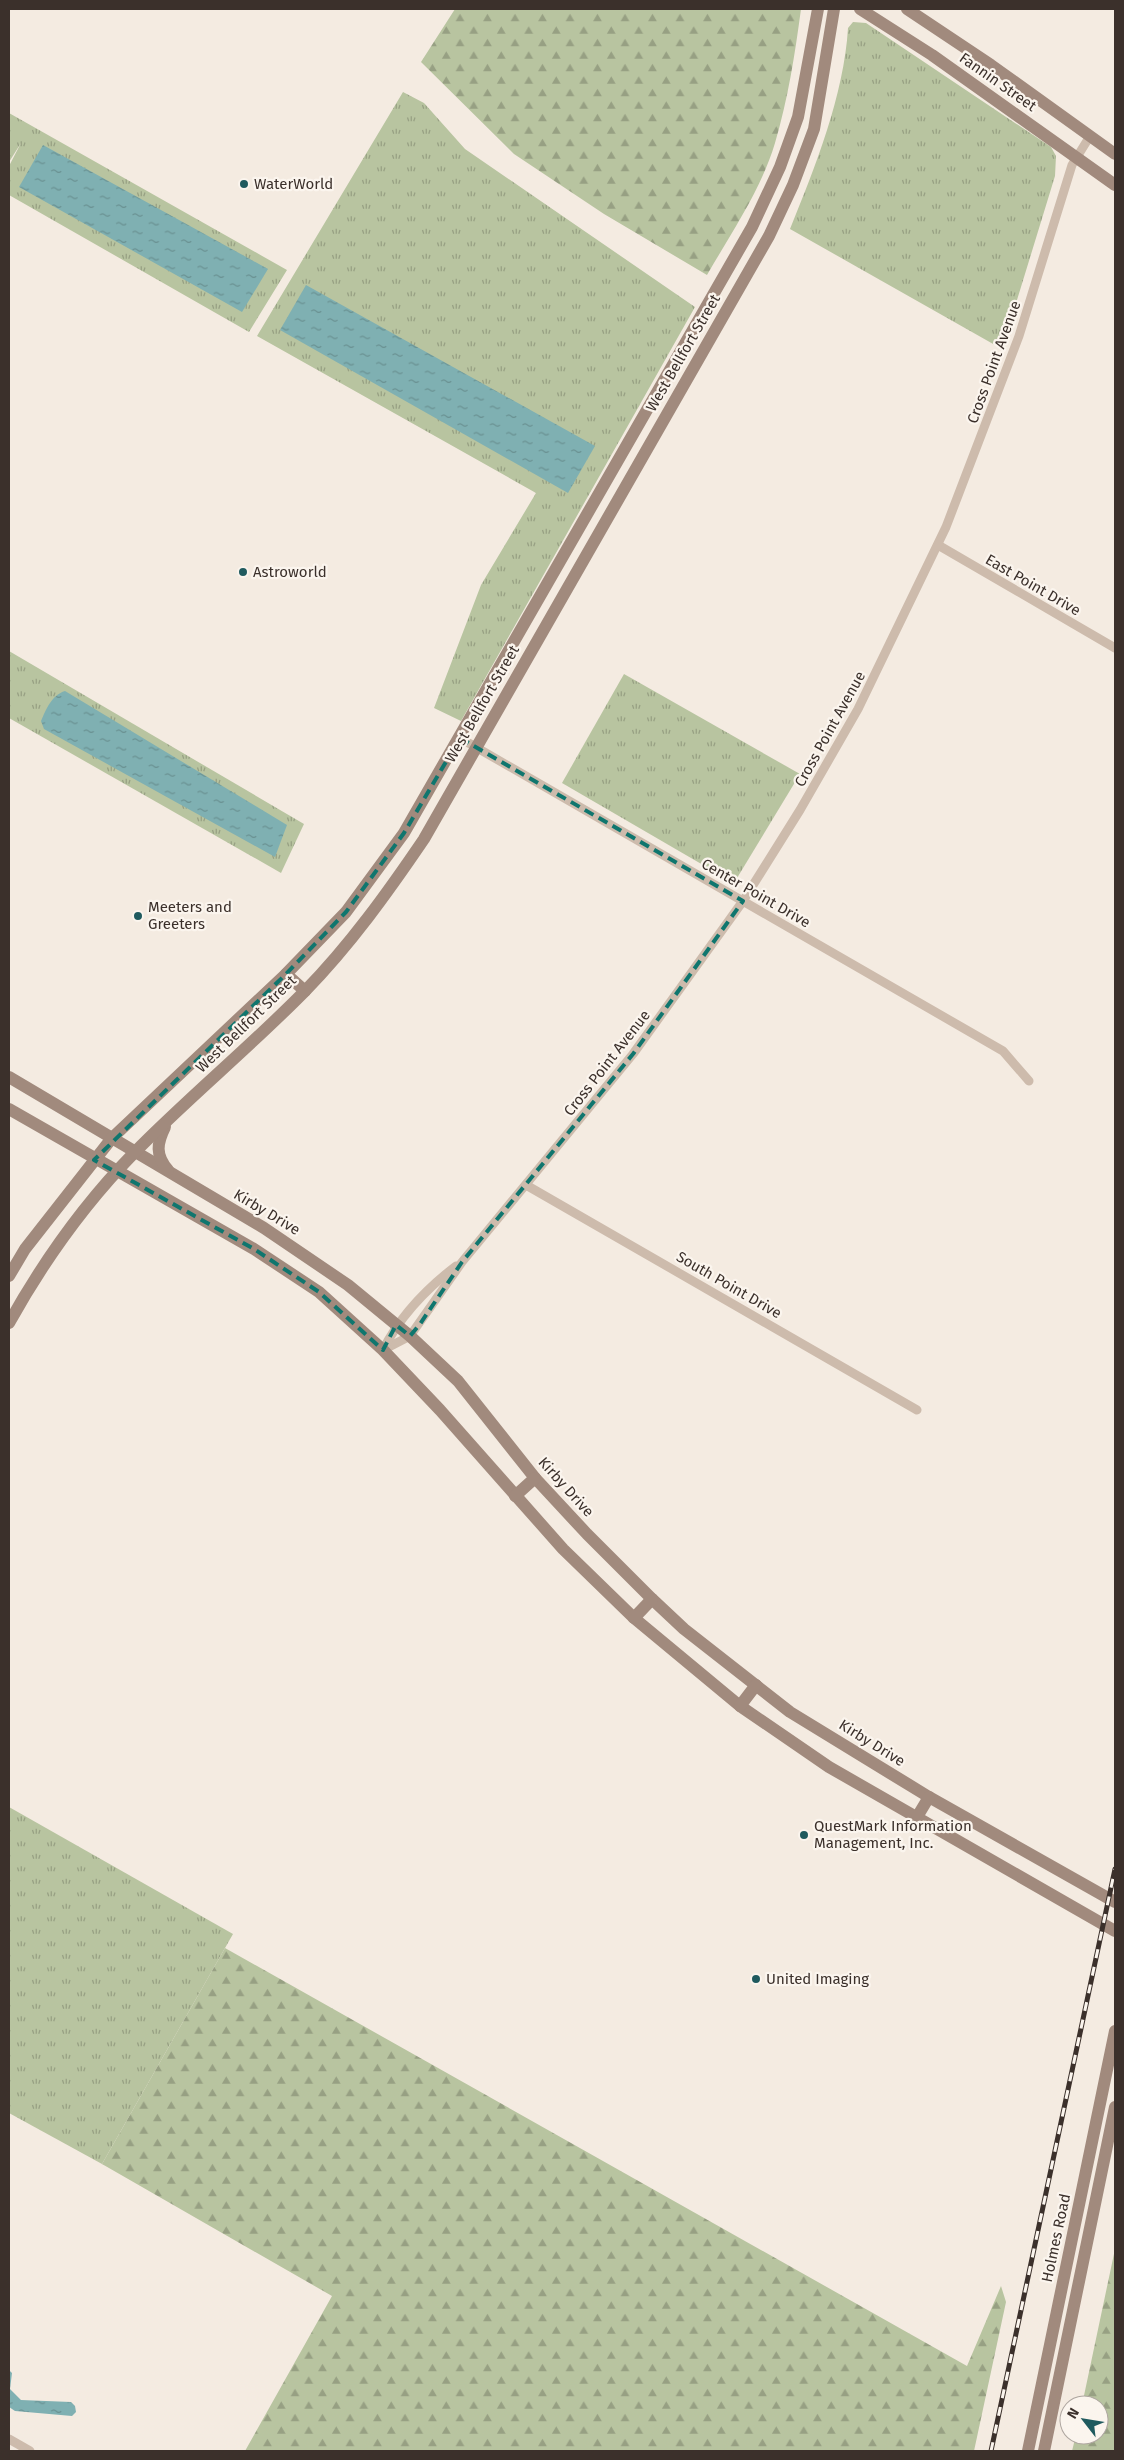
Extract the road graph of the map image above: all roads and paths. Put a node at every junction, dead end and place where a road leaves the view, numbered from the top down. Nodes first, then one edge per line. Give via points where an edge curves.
1 (818, 9) edge
2 (834, 9) edge
3 (860, 9) edge
4 (907, 9) edge
5 (1090, 136) junction
6 (1115, 154) edge
7 (1076, 157) junction
8 (1115, 185) edge
9 (938, 545) junction
10 (1115, 648) edge
11 (460, 738) junction
12 (476, 748) junction
13 (743, 901) junction
14 (286, 974) junction
15 (305, 991) junction
16 (9, 1077) edge
17 (1029, 1081) dead end
18 (9, 1109) edge
19 (167, 1121) junction
20 (112, 1138) junction
21 (135, 1152) junction
22 (94, 1160) junction
23 (117, 1172) junction
24 (171, 1173) junction
25 (526, 1185) junction
26 (462, 1262) junction
27 (9, 1276) edge
28 (10, 1319) edge
29 (396, 1325) junction
30 (410, 1336) junction
31 (383, 1350) junction
32 (917, 1410) dead end
33 (535, 1478) junction
34 (515, 1496) junction
35 (652, 1598) junction
36 (634, 1618) junction
37 (756, 1684) junction
38 (740, 1706) junction
39 (929, 1796) junction
40 (916, 1817) junction
41 (1115, 1902) edge
42 (1115, 1930) edge
43 (1115, 2030) edge
44 (1115, 2107) edge
45 (9, 2440) edge
46 (30, 2451) edge
47 (1028, 2451) edge
48 (1044, 2451) edge

1 - 11 main road, West Bellfort Street via 798,116 780,167 752,227
2 - 12 main road, West Bellfort Street via 814,128 777,219
3 - 7 main road, Fannin Street
4 - 5 main road, Fannin Street
5 - 6 main road, Fannin Street
5 - 7 street, Cross Point Avenue
7 - 8 main road, Fannin Street
7 - 9 street, Cross Point Avenue via 1019,336 963,488
9 - 10 street, East Point Drive
9 - 13 street, Cross Point Avenue via 858,709
11 - 12 street, Center Point Drive
11 - 14 main road, West Bellfort Street via 376,874 346,912
12 - 13 street, Center Point Drive
12 - 15 main road, West Bellfort Street via 424,839 390,888
13 - 17 street, Center Point Drive via 1003,1051
13 - 25 street, Cross Point Avenue via 633,1054
14 - 15 main road
14 - 20 main road, West Bellfort Street
15 - 19 main road, West Bellfort Street
16 - 20 main road, Kirby Drive
18 - 22 main road
19 - 21 main road, West Bellfort Street
19 - 24 main road via 158,1142 158,1151 160,1161
20 - 21 main road, Kirby Drive
20 - 22 main road, West Bellfort Street
21 - 23 main road, West Bellfort Street
21 - 24 main road, Kirby Drive
22 - 23 main road
22 - 27 main road, West Bellfort Street via 30,1243
23 - 28 main road, West Bellfort Street via 68,1230
23 - 31 main road via 254,1249 311,1287
24 - 29 main road, Kirby Drive via 285,1240 348,1285
25 - 26 street, Cross Point Avenue
25 - 32 street, South Point Drive
26 - 29 street, Cross Point Avenue via 442,1277
26 - 30 street, Cross Point Avenue
29 - 30 main road, Kirby Drive
29 - 31 street, Cross Point Avenue
30 - 31 street, Cross Point Avenue
30 - 33 main road, Kirby Drive via 458,1381
31 - 34 main road
33 - 34 main road
33 - 35 main road, Kirby Drive
34 - 36 main road
35 - 36 main road
35 - 37 main road, Kirby Drive via 684,1629
36 - 38 main road
37 - 38 main road
37 - 39 main road, Kirby Drive via 790,1712
38 - 40 main road via 829,1767
39 - 40 main road
39 - 41 main road, Kirby Drive
40 - 42 main road
43 - 47 main road, Holmes Road
44 - 48 main road, Holmes Road
45 - 46 street

